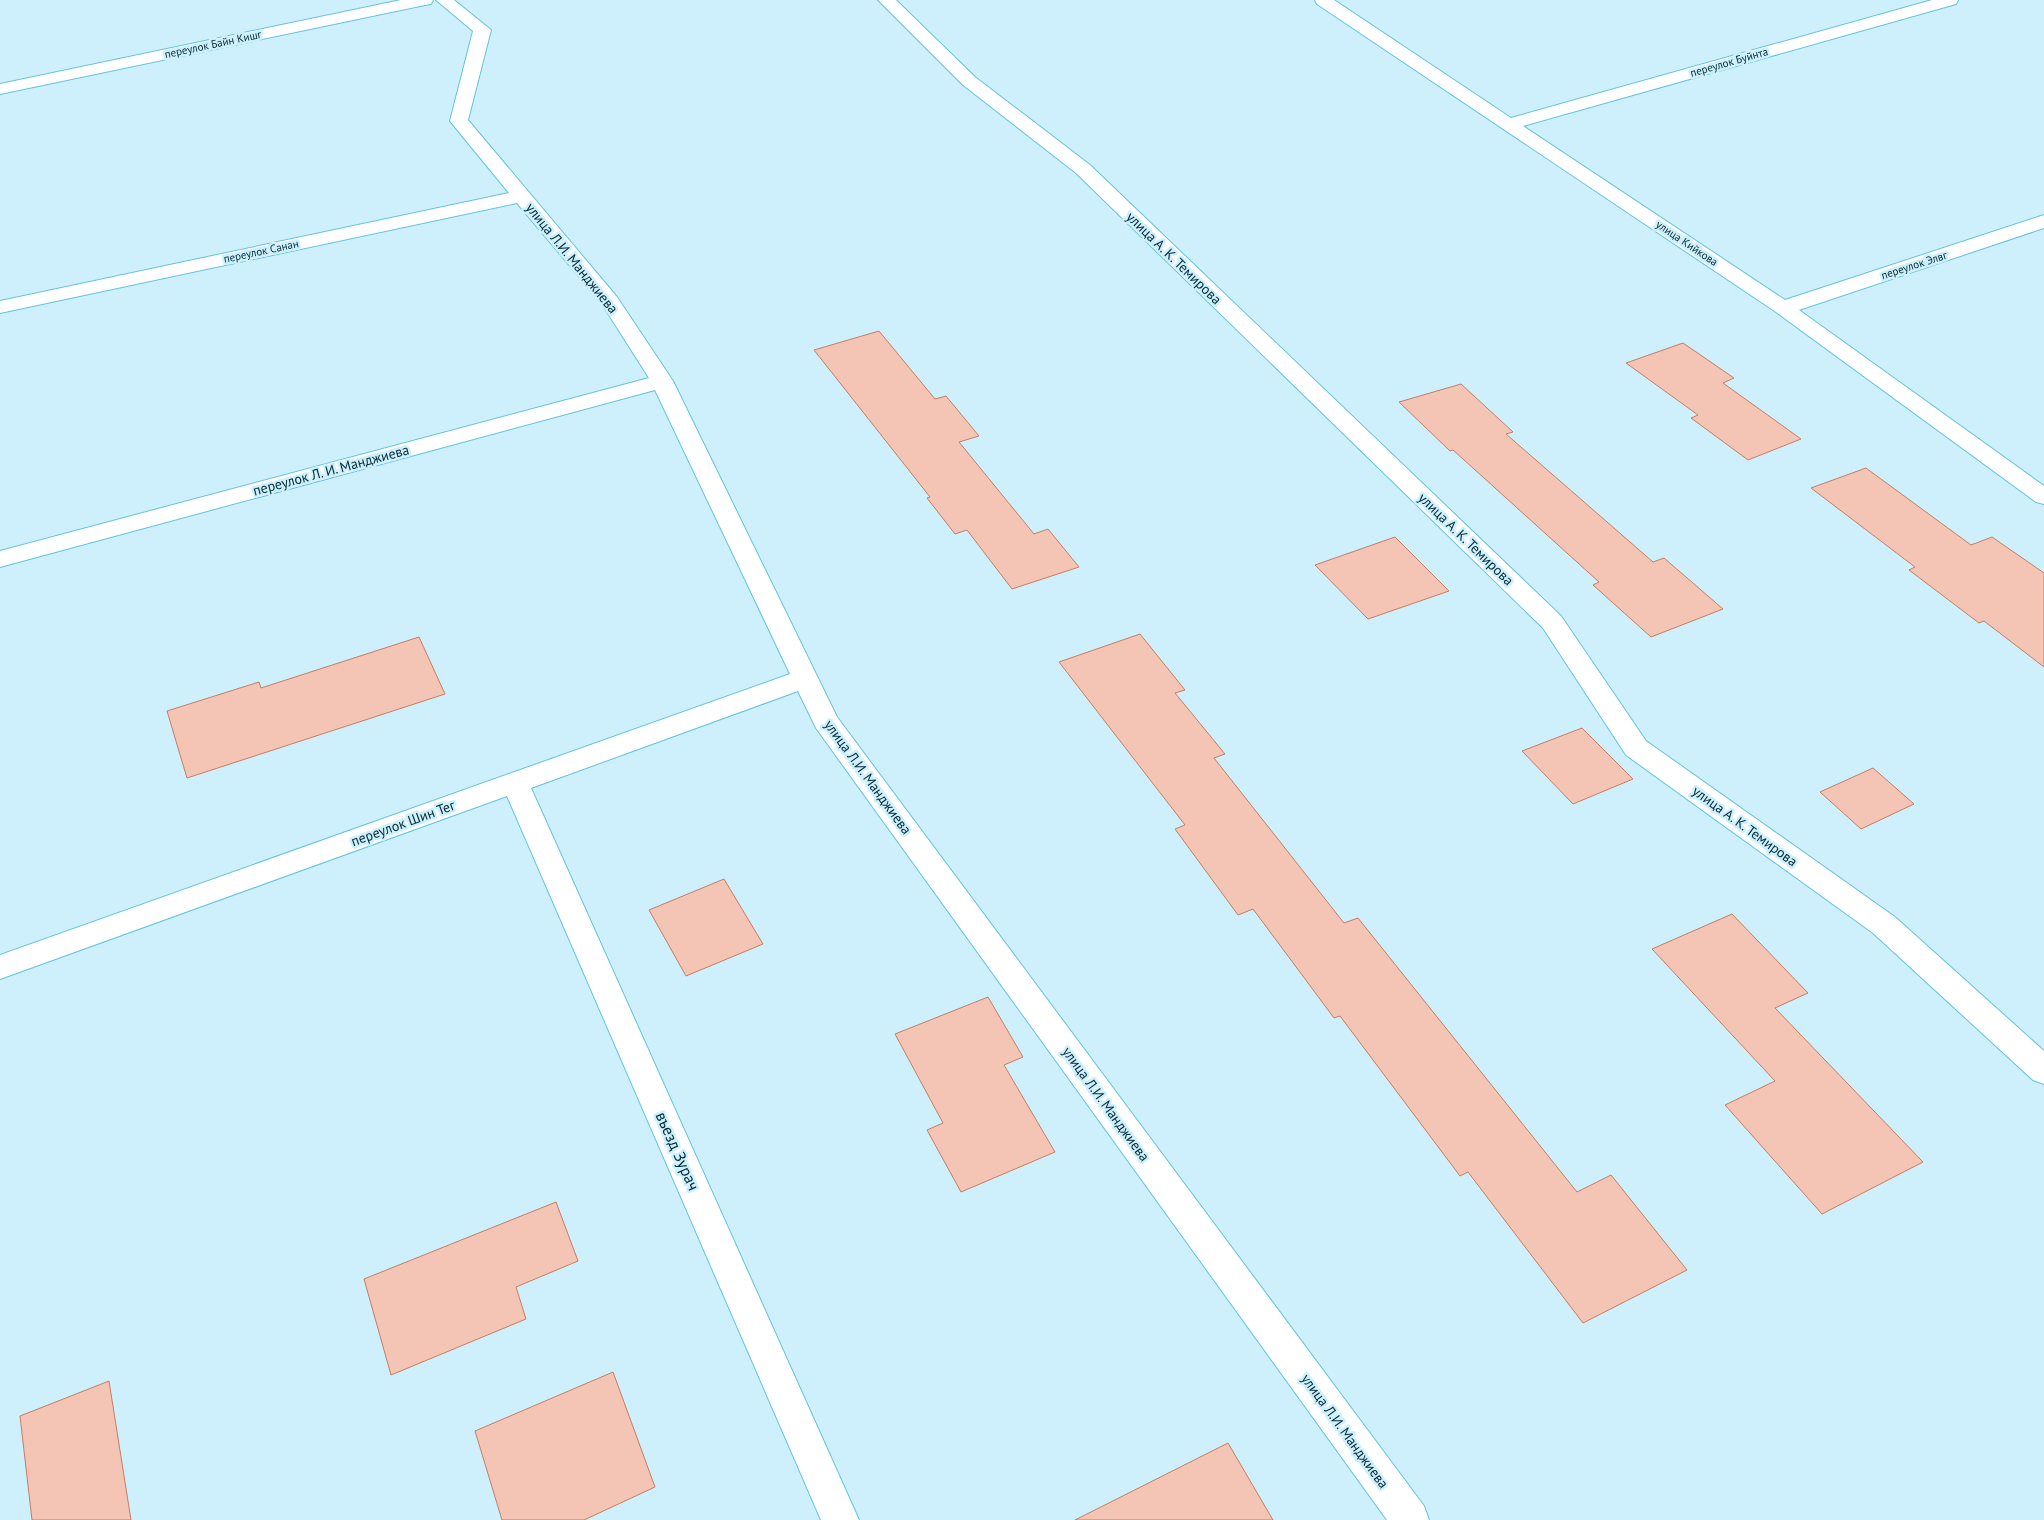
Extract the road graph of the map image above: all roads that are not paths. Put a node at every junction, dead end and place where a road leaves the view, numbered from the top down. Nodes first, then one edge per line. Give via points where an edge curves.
1 (425, 0) edge
2 (444, 0) edge
3 (886, 0) edge
4 (1323, 0) edge
5 (1950, 0) edge
6 (0, 89) edge
7 (1509, 124) junction
8 (522, 196) junction
9 (2044, 221) edge
10 (0, 307) edge
11 (1784, 308) junction
12 (662, 381) junction
13 (2044, 497) edge
14 (0, 558) edge
15 (805, 679) junction
16 (516, 782) junction
17 (0, 967) edge
18 (2044, 1071) edge
19 (840, 1520) edge
20 (1410, 1520) edge

1 - 6 street, переулок Байн Кишг
2 - 8 street, улица Л.И. Манджиева via 482,30 459,121
3 - 18 street, улица А. К. Темирова via 969,81 1083,169 1552,622 1636,748 1884,925
4 - 7 street, улица Кийкова
5 - 7 street, переулок Буйнта
7 - 11 street, улица Кийкова
8 - 10 street, переулок Санан
8 - 12 street, улица Л.И. Манджиева via 610,301
9 - 11 street, переулок Элвг
11 - 13 street, улица Кийкова
12 - 14 street, переулок Л. И. Манджиева
12 - 15 street, улица Л.И. Манджиева
15 - 16 street, переулок Шин Тег
15 - 20 street, улица Л.И. Манджиева via 826,721
16 - 17 street, переулок Шин Тег
16 - 19 street, въезд Зурач

